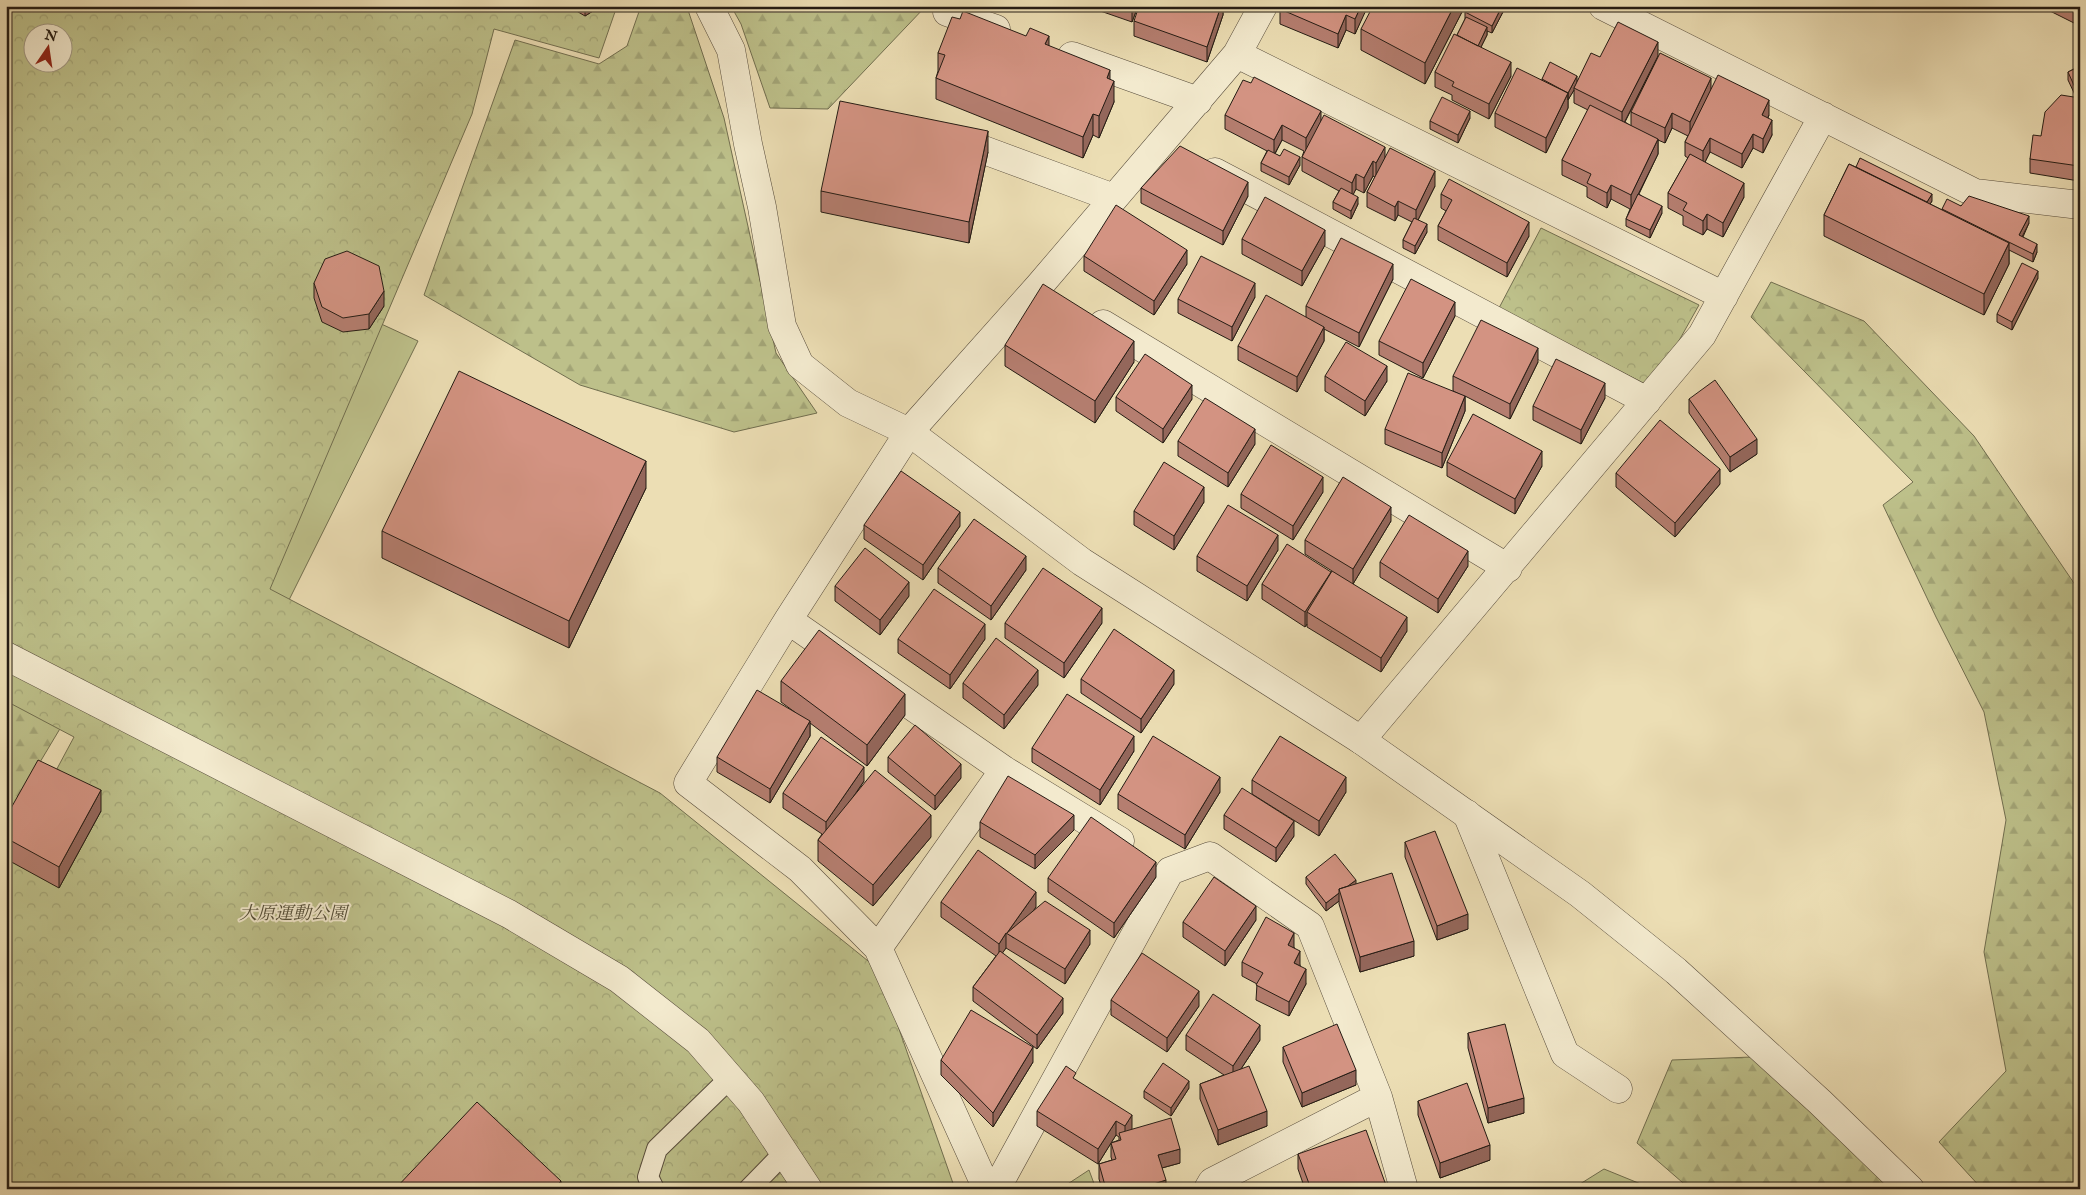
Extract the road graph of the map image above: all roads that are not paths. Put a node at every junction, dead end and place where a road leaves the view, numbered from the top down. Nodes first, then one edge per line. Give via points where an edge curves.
1 (708, 6) edge
2 (1263, 6) edge
3 (1603, 6) edge
4 (947, 12) dead end
5 (1022, 38) edge
6 (1049, 48) edge
7 (1237, 54) junction
8 (1198, 101) junction
9 (1823, 116) junction
10 (933, 131) edge
11 (1160, 144) junction
12 (1114, 198) junction
13 (2080, 205) edge
14 (1039, 286) junction
15 (1724, 296) junction
16 (1647, 401) junction
17 (909, 432) junction
18 (1508, 568) junction
19 (788, 620) junction
20 (6, 656) edge
21 (1361, 740) junction
22 (1004, 770) junction
23 (1467, 814) junction
24 (1170, 871) junction
25 (878, 948) junction
26 (730, 1078) junction
27 (1618, 1089) dead end
28 (1378, 1097) junction
29 (784, 1153) junction
30 (654, 1189) edge
31 (749, 1189) edge
32 (808, 1189) edge
33 (987, 1189) edge
34 (996, 1189) edge
35 (1208, 1189) edge
36 (1404, 1189) edge
37 (1910, 1189) edge

1 - 17 street via 730,50 782,326 800,365 848,403
2 - 7 street
3 - 9 street
4 - 5 street
6 - 8 street
7 - 8 street
7 - 15 street
8 - 11 street
9 - 13 street via 1974,193
9 - 15 street
10 - 12 street
11 - 12 street
11 - 16 street
12 - 14 street
14 - 17 street
14 - 18 street
15 - 16 street via 1702,335
16 - 18 street
17 - 19 street
17 - 21 street via 1082,562
18 - 21 street
19 - 22 street
19 - 25 street via 688,783 800,869
20 - 26 street via 508,914 619,979 698,1041
21 - 23 street
22 - 24 street
22 - 25 street
23 - 27 street via 1565,1054
23 - 37 street via 1580,894 1676,971
24 - 28 street via 1210,856 1310,926
24 - 34 street
25 - 33 street
26 - 29 street via 751,1102
26 - 30 lane via 657,1149 648,1178
28 - 35 street via 1212,1182
28 - 36 street
29 - 31 lane
29 - 32 street

